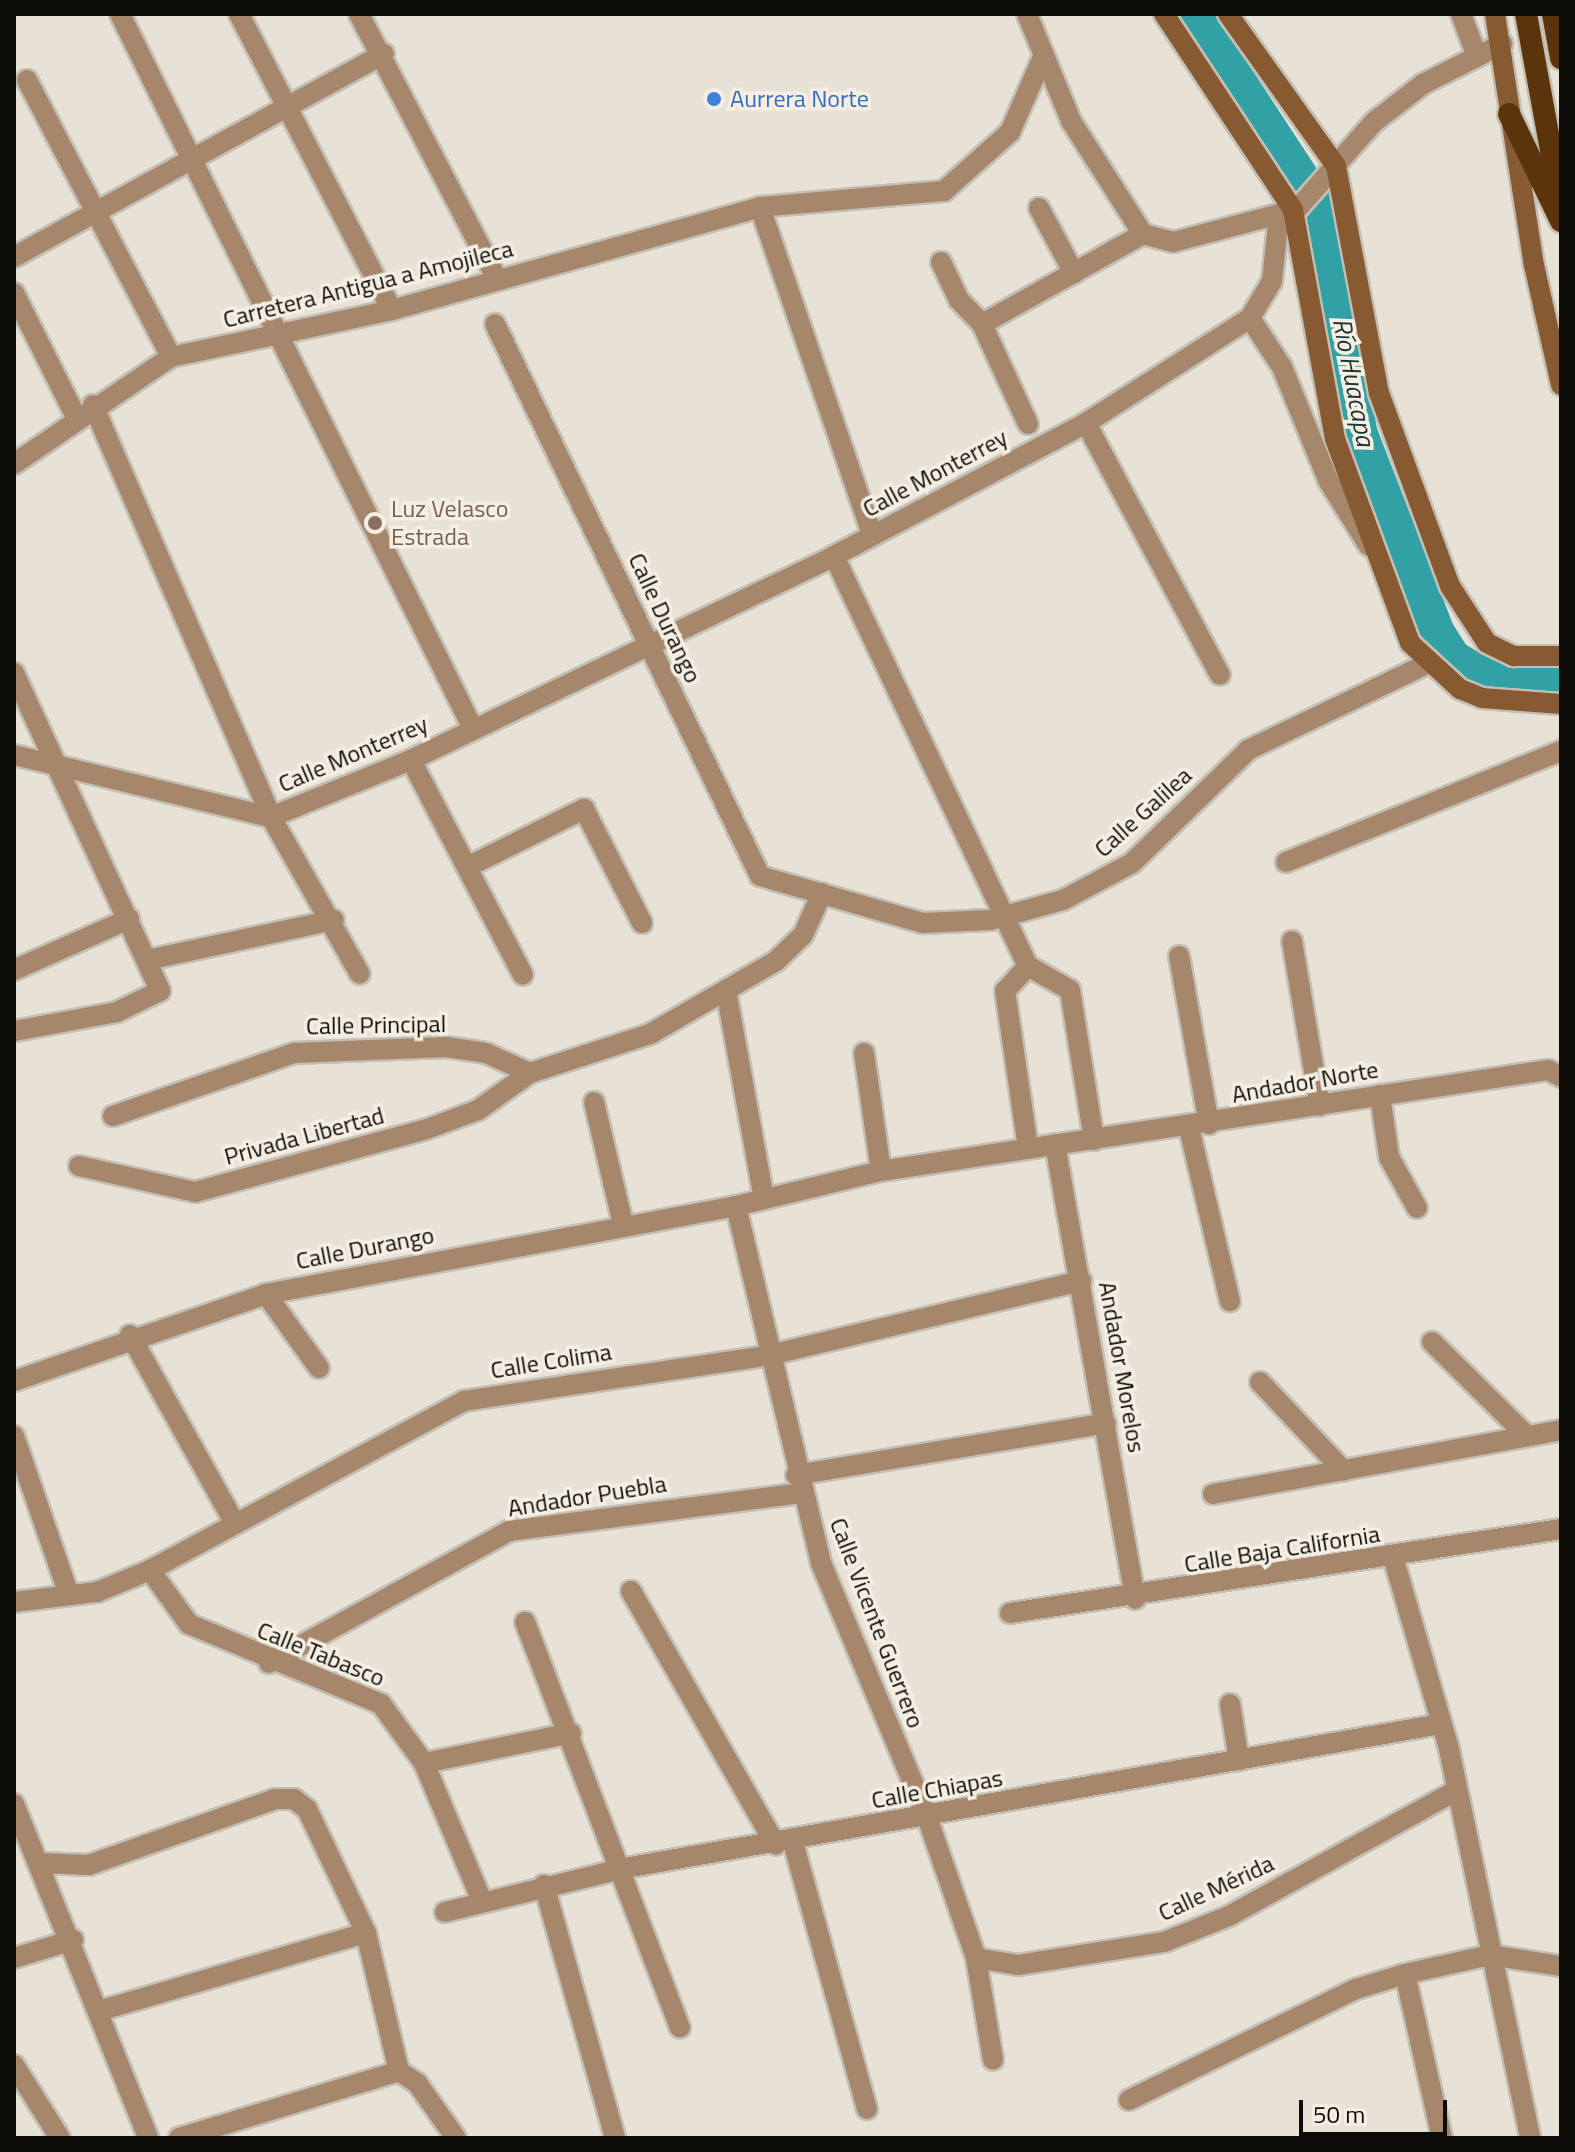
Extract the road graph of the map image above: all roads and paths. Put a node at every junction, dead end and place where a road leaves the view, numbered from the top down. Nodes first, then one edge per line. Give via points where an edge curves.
1 (120, 14) edge
2 (239, 14) edge
3 (359, 14) edge
4 (1027, 14) edge
5 (1164, 14) edge
6 (1228, 14) edge
7 (1461, 14) edge
8 (1495, 14) edge
9 (1526, 14) edge
10 (1553, 14) edge
11 (1502, 44) junction
12 (384, 54) junction
13 (1476, 54) junction
14 (1044, 55) junction
15 (1561, 58) edge
16 (27, 80) dead end
17 (286, 112) junction
18 (1509, 114) junction
19 (193, 161) junction
20 (1333, 171) junction
21 (1561, 204) edge
22 (760, 207) junction
23 (1039, 208) dead end
24 (1290, 210) junction
25 (100, 213) junction
26 (1561, 221) edge
27 (1143, 234) junction
28 (14, 257) edge
29 (941, 262) dead end
30 (1074, 273) junction
31 (497, 279) junction
32 (14, 293) edge
33 (392, 310) junction
34 (1250, 318) junction
35 (495, 324) dead end
36 (982, 324) junction
37 (281, 337) junction
38 (171, 357) junction
39 (1561, 385) edge
40 (93, 405) junction
41 (77, 419) junction
42 (1086, 423) junction
43 (1028, 424) dead end
44 (14, 464) edge
45 (872, 535) junction
46 (1375, 555) junction
47 (834, 556) junction
48 (649, 643) junction
49 (1561, 656) edge
50 (1429, 663) junction
51 (14, 673) edge
52 (1220, 675) dead end
53 (1561, 704) edge
54 (473, 729) junction
55 (1561, 751) edge
56 (14, 755) edge
57 (411, 760) junction
58 (65, 773) junction
59 (271, 817) junction
60 (1286, 862) dead end
61 (467, 867) junction
62 (822, 893) junction
63 (1008, 915) junction
64 (129, 919) junction
65 (334, 920) junction
66 (642, 923) dead end
67 (1292, 941) dead end
68 (1179, 956) dead end
69 (147, 960) junction
70 (1028, 966) junction
71 (14, 970) edge
72 (360, 974) dead end
73 (523, 975) dead end
74 (726, 990) junction
75 (17, 1026) edge
76 (864, 1053) dead end
77 (530, 1073) junction
78 (1561, 1077) edge
79 (1380, 1095) junction
80 (594, 1102) dead end
81 (1320, 1106) junction
82 (113, 1116) dead end
83 (1199, 1126) junction
84 (1094, 1140) junction
85 (1055, 1144) junction
86 (1028, 1148) junction
87 (79, 1166) dead end
88 (881, 1171) junction
89 (764, 1199) junction
90 (736, 1206) junction
91 (1417, 1208) dead end
92 (623, 1224) junction
93 (1081, 1281) junction
94 (266, 1294) junction
95 (1230, 1301) dead end
96 (130, 1335) junction
97 (1432, 1342) dead end
98 (770, 1355) junction
99 (319, 1368) dead end
100 (14, 1381) edge
101 (1260, 1382) dead end
102 (1106, 1423) junction
103 (1561, 1430) edge
104 (14, 1436) edge
105 (1527, 1436) junction
106 (1344, 1471) junction
107 (798, 1484) junction
108 (1213, 1494) dead end
109 (235, 1524) junction
110 (1561, 1529) edge
111 (1393, 1557) junction
112 (150, 1570) junction
113 (631, 1591) dead end
114 (68, 1592) junction
115 (1135, 1599) junction
116 (14, 1602) edge
117 (1010, 1613) dead end
118 (525, 1622) dead end
119 (269, 1663) junction
120 (1230, 1704) dead end
121 (1441, 1724) junction
122 (571, 1733) junction
123 (1239, 1760) junction
124 (424, 1763) junction
125 (1457, 1790) junction
126 (14, 1804) edge
127 (927, 1817) junction
128 (785, 1843) junction
129 (41, 1863) junction
130 (625, 1868) junction
131 (544, 1885) junction
132 (482, 1901) junction
133 (445, 1912) dead end
134 (366, 1933) junction
135 (73, 1940) junction
136 (1490, 1955) junction
137 (14, 1958) edge
138 (976, 1958) junction
139 (1561, 1966) edge
140 (1405, 1974) junction
141 (102, 2010) junction
142 (680, 2027) dead end
143 (993, 2060) dead end
144 (14, 2065) edge
145 (399, 2071) junction
146 (1129, 2100) dead end
147 (867, 2109) dead end
148 (60, 2138) edge
149 (148, 2138) edge
150 (179, 2138) edge
151 (456, 2138) edge
152 (615, 2138) edge
153 (1442, 2138) edge
154 (1530, 2138) edge

1 - 19 street
2 - 17 street
3 - 12 street
4 - 14 street
5 - 24 main road
6 - 20 main road
7 - 13 street
8 - 11 main road
9 - 21 highway
10 - 15 highway
11 - 13 street
11 - 18 main road
12 - 17 street
12 - 31 street
13 - 20 street via 1374,122
14 - 22 street, Carretera Antigua a Amojileca via 1010,132 944,191
14 - 27 street via 1071,121
16 - 25 street
17 - 19 street
17 - 33 street
18 - 26 highway
18 - 39 main road
19 - 25 street
19 - 37 street
20 - 24 street
20 - 49 main road via 1379,393 1450,586 1487,643 1514,656
22 - 31 street, Carretera Antigua a Amojileca
22 - 45 street
23 - 30 street
24 - 27 street via 1173,242
24 - 34 street, Calle Monterrey via 1272,281
24 - 46 main road via 1335,439
25 - 28 street
25 - 38 street
27 - 30 street
29 - 36 street via 959,300
30 - 36 street
31 - 33 street, Carretera Antigua a Amojileca
32 - 41 street
33 - 37 street, Carretera Antigua a Amojileca
34 - 42 street, Calle Monterrey
34 - 46 street via 1282,367 1329,482
35 - 48 street, Calle Durango
36 - 43 street
37 - 38 street, Carretera Antigua a Amojileca
37 - 54 street
38 - 40 street, Carretera Antigua a Amojileca
40 - 41 street, Carretera Antigua a Amojileca
40 - 59 street
41 - 44 street, Carretera Antigua a Amojileca
42 - 45 street, Calle Monterrey
42 - 52 street
45 - 47 street, Calle Monterrey
46 - 50 main road via 1410,643
47 - 48 street, Calle Monterrey
47 - 63 street
48 - 54 street, Calle Monterrey
48 - 62 street, Calle Durango via 753,871
50 - 53 main road via 1482,698
50 - 63 street, Calle Galilea via 1248,750 1132,863 1099,885
51 - 58 street
54 - 57 street, Calle Monterrey
55 - 60 street
56 - 58 street
57 - 59 street, Calle Monterrey
57 - 61 street
58 - 59 street
58 - 64 street
59 - 65 street
61 - 66 street via 584,809
61 - 73 street
62 - 63 street, Calle Galilea via 923,923
62 - 74 street via 803,935 776,961
63 - 70 street
64 - 69 street
64 - 71 street
65 - 69 street
65 - 72 street
67 - 81 street
68 - 83 street
69 - 75 street via 160,991 145,1001
70 - 84 street via 1070,990
70 - 86 street via 1005,991
74 - 77 street via 650,1034
74 - 89 street
76 - 88 street
77 - 82 street, Calle Principal via 486,1053 446,1047 294,1053
77 - 87 street, Privada Libertad via 478,1110 427,1129 195,1192
78 - 79 street, Andador Norte via 1548,1070
79 - 81 street, Andador Norte
79 - 91 street via 1389,1157
80 - 92 street
81 - 83 street, Andador Norte
83 - 84 street, Andador Norte
83 - 95 street
84 - 85 street, Andador Norte
85 - 86 street, Andador Norte
85 - 93 street, Andador Morelos
86 - 88 street, Andador Norte
88 - 89 street, Calle Durango
89 - 90 street, Calle Durango
90 - 92 street, Calle Durango
90 - 98 street, Calle Vicente Guerrero
92 - 94 street, Calle Durango
93 - 98 street, Calle Colima
93 - 102 street, Andador Morelos
94 - 96 street, Calle Durango
94 - 99 street
96 - 100 street, Calle Durango
96 - 109 street
97 - 105 street
98 - 107 street, Calle Vicente Guerrero
98 - 109 street, Calle Colima via 464,1401
101 - 106 street
102 - 107 street, Andador Puebla
102 - 115 street, Andador Morelos
103 - 105 street
104 - 114 street
105 - 106 street
106 - 108 street
107 - 119 street, Andador Puebla via 509,1531
107 - 127 street, Calle Vicente Guerrero via 821,1563
109 - 112 street, Calle Colima
110 - 111 street, Calle Baja California
111 - 115 street, Calle Baja California
111 - 121 street
112 - 114 street, Calle Colima via 97,1592
112 - 119 street, Calle Tabasco via 189,1624
113 - 128 street
114 - 116 street, Calle Colima
115 - 117 street, Calle Baja California
118 - 122 street
119 - 124 street, Calle Tabasco via 370,1696
120 - 123 street
121 - 123 street, Calle Chiapas
121 - 125 street
122 - 124 street
122 - 130 street
123 - 127 street, Calle Chiapas
124 - 132 street, Calle Tabasco
125 - 136 street
125 - 138 street, Calle Mérida via 1229,1916 1164,1942 1018,1965
126 - 129 street
127 - 128 street, Calle Chiapas
127 - 138 street, Calle Vicente Guerrero
128 - 130 street, Calle Chiapas
128 - 147 street
129 - 134 street via 89,1865 275,1799 294,1799 307,1809
129 - 135 street
130 - 131 street, Calle Chiapas
130 - 142 street
131 - 132 street, Calle Chiapas
131 - 152 street
132 - 133 street, Calle Chiapas
134 - 141 street
134 - 145 street
135 - 137 street
135 - 141 street
136 - 139 street
136 - 140 street
136 - 154 street
138 - 143 street, Calle Vicente Guerrero
140 - 146 street via 1323,2007
140 - 153 street
141 - 149 street
144 - 148 street
145 - 150 street
145 - 151 street via 417,2083

